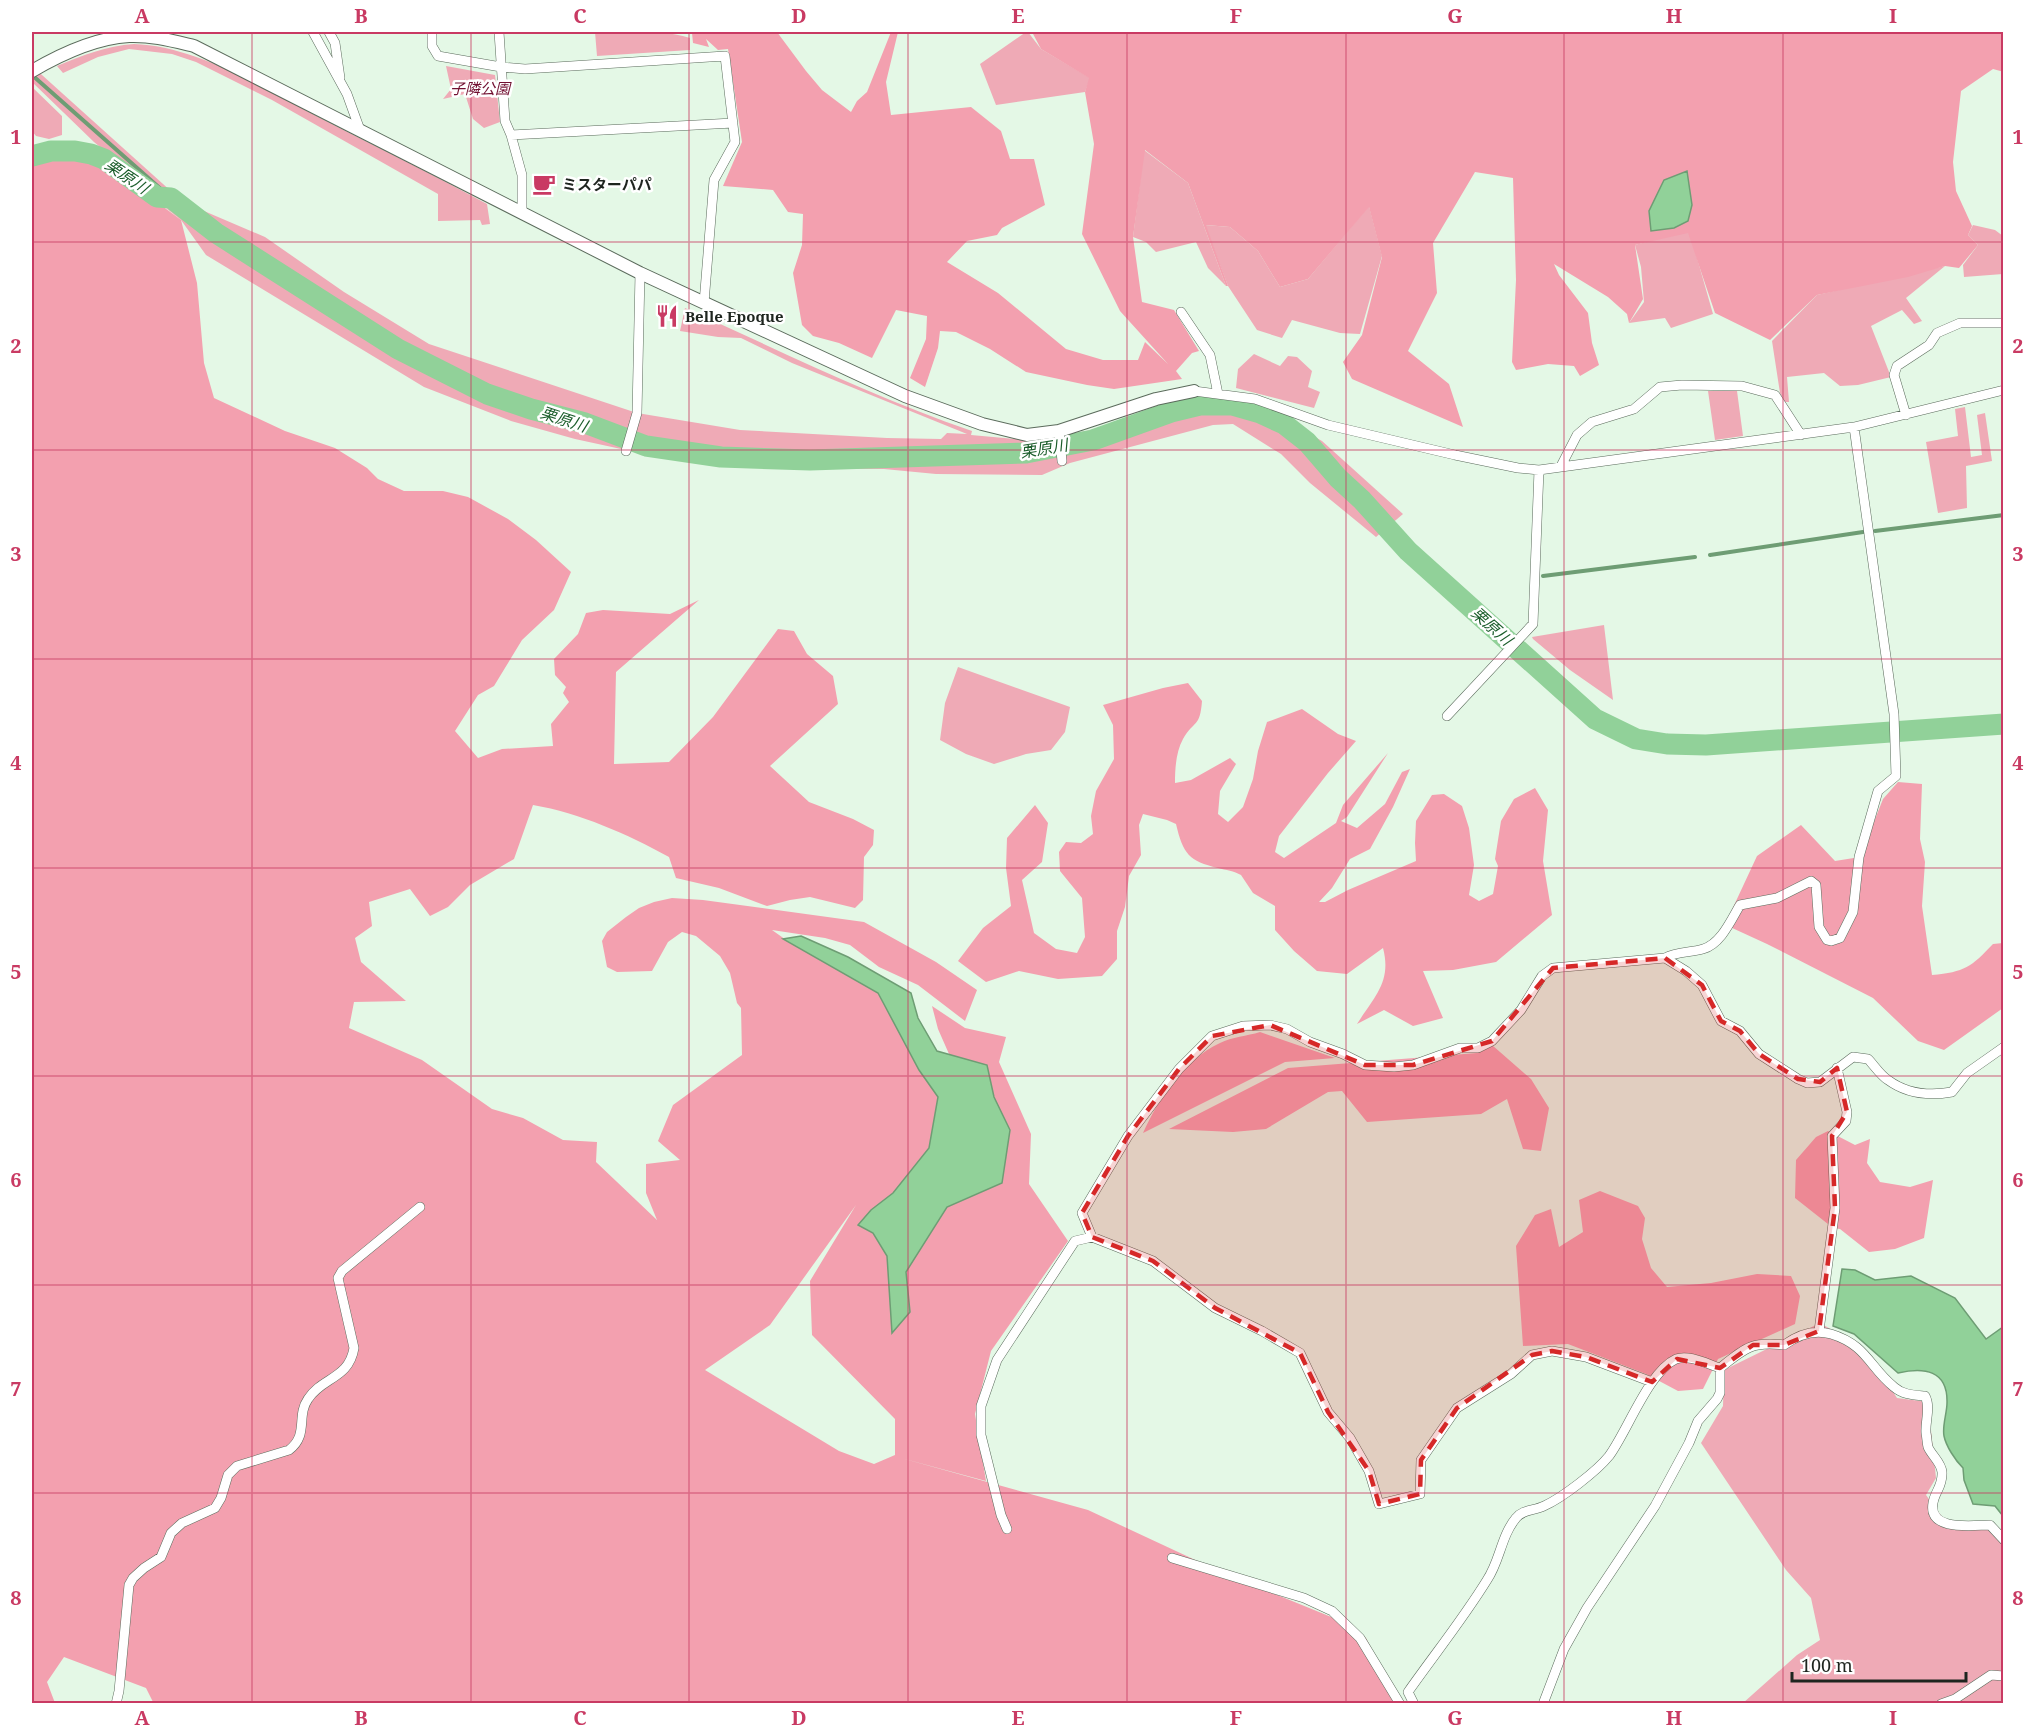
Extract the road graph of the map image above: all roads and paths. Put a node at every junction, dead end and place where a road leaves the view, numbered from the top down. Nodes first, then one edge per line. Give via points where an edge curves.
1 (313, 32) edge
2 (329, 32) edge
3 (432, 32) edge
4 (499, 32) edge
5 (150, 34) edge
6 (501, 67) junction
7 (34, 69) edge
8 (341, 84) junction
9 (733, 123) junction
10 (360, 130) junction
11 (511, 135) junction
12 (522, 214) junction
13 (640, 273) junction
14 (704, 303) junction
15 (1181, 312) dead end
16 (2004, 323) edge
17 (2004, 390) edge
18 (1194, 391) joint
19 (1218, 394) junction
20 (1906, 415) junction
21 (1854, 427) junction
22 (1802, 435) junction
23 (1059, 436) junction
24 (626, 451) dead end
25 (1062, 461) dead end
26 (1562, 466) junction
27 (1539, 470) junction
28 (1447, 716) dead end
29 (1665, 958) junction
30 (2004, 1047) edge
31 (1837, 1068) junction
32 (420, 1207) dead end
33 (1092, 1237) junction
34 (1820, 1327) junction
35 (1720, 1368) junction
36 (1653, 1382) junction
37 (1007, 1529) dead end
38 (2004, 1540) edge
39 (1172, 1558) dead end
40 (2004, 1676) edge
41 (116, 1704) edge
42 (1400, 1704) edge
43 (1414, 1704) edge
44 (1543, 1704) edge
45 (1941, 1704) edge

1 - 8 street
2 - 8 street via 335,43
3 - 6 street via 432,46 438,56
4 - 6 street
5 - 7 street via 108,39
5 - 10 street via 194,46
6 - 9 street via 525,69 725,56
6 - 11 street via 505,121
8 - 10 street
9 - 11 street
9 - 14 street via 735,142 714,180
10 - 12 street
11 - 12 street via 522,176
12 - 13 street
13 - 14 street
13 - 24 street via 637,413
14 - 23 street via 905,396 982,424 1027,435
15 - 19 street via 1210,355
16 - 20 street via 1960,323 1937,333 1929,345 1897,366 1894,375
17 - 20 street
18 - 19 street
18 - 23 street via 1156,399
19 - 27 street via 1255,399 1328,425 1397,442
20 - 21 street
21 - 22 street
21 - 29 street via 1894,714 1896,776 1878,791 1859,857 1853,912 1840,938 1831,941 1823,936 1816,885 1811,881 1776,898 1740,905 1721,936 1705,949
22 - 26 street
22 - 26 street via 1775,395 1742,386 1660,387 1634,409 1592,422 1577,435
23 - 25 street
26 - 27 street
27 - 28 street via 1533,624
29 - 31 street via 1702,985 1721,1022 1740,1032 1759,1054 1780,1069 1807,1083 1820,1082
29 - 33 street via 1553,968 1542,976 1521,1010 1492,1041 1413,1065 1365,1065 1270,1025 1243,1026 1212,1036 1179,1069 1122,1146 1082,1213
30 - 31 street via 1967,1073 1952,1092 1944,1094 1928,1096 1907,1090 1887,1080 1868,1059 1853,1057
31 - 34 street via 1847,1112 1846,1121 1832,1136 1835,1208
32 - 41 street via 338,1278 354,1348 352,1359 308,1398 296,1445 237,1466 228,1475 215,1508 182,1523 171,1533 161,1557 133,1578 129,1585
33 - 36 street via 1153,1261 1215,1308 1300,1353 1328,1412 1350,1438 1369,1471 1379,1504 1420,1494 1421,1460 1458,1408 1511,1374 1532,1355 1552,1351 1586,1357
33 - 37 street via 1075,1241 1019,1324 997,1360 981,1406 981,1436
34 - 35 street via 1784,1345 1753,1345
34 - 38 street via 1848,1339 1906,1395 1925,1396 1928,1447 1942,1468 1942,1485 1933,1503 1941,1522 1990,1525
35 - 36 street via 1689,1358 1677,1359
35 - 44 street via 1717,1400 1698,1421 1655,1506 1587,1608
36 - 43 street via 1610,1454 1595,1471 1544,1506 1517,1517 1489,1578 1408,1692
39 - 42 street via 1304,1598 1332,1611 1360,1638
40 - 45 street via 1991,1675

